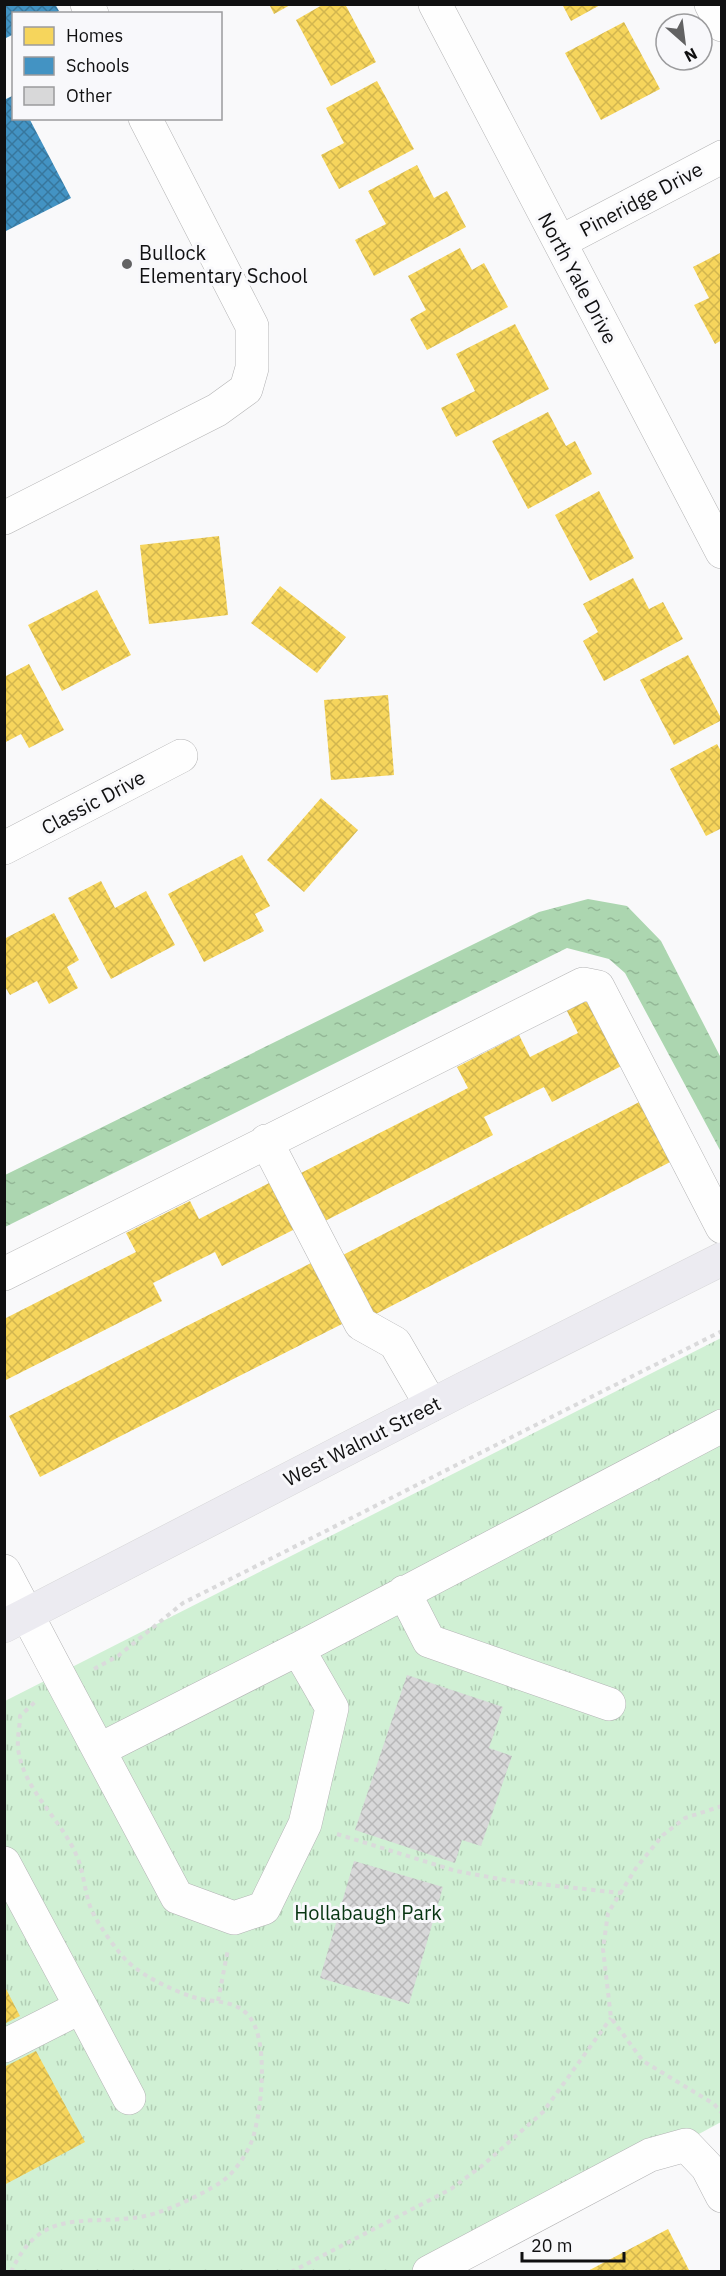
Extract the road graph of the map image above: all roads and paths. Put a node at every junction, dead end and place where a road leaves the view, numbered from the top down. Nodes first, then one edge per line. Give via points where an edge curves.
1 (435, 4) edge
2 (711, 4) edge
3 (722, 24) edge
4 (147, 120) edge
5 (722, 157) edge
6 (560, 242) junction
7 (4, 519) edge
8 (722, 552) edge
9 (181, 756) dead end
10 (4, 848) edge
11 (266, 1141) junction
12 (722, 1227) edge
13 (722, 1259) edge
14 (4, 1274) edge
15 (722, 1331) edge
16 (431, 1405) junction
17 (722, 1426) edge
18 (4, 1571) edge
19 (404, 1592) junction
20 (16, 1620) edge
21 (298, 1649) junction
22 (64, 1684) junction
23 (609, 1704) dead end
24 (99, 1750) junction
25 (722, 1806) edge
26 (305, 1824) junction
27 (4, 1863) edge
28 (621, 1893) junction
29 (234, 1918) junction
30 (218, 2001) junction
31 (81, 2007) junction
32 (611, 2018) junction
33 (4, 2046) edge
34 (129, 2098) dead end
35 (722, 2114) edge
36 (722, 2196) edge
37 (11, 2271) edge
38 (291, 2271) edge
39 (429, 2271) edge

1 - 6 street, North Yale Drive
2 - 3 street
4 - 7 street via 252,326 252,368 246,389 217,410
5 - 6 street, Pineridge Drive
6 - 8 street, North Yale Drive
9 - 10 street, Classic Drive
11 - 12 street via 583,984 598,987
11 - 14 street
11 - 16 street via 361,1324 394,1343
13 - 16 main road, West Walnut Street
15 - 22 path via 183,1603 118,1656
16 - 20 main road, West Walnut Street
17 - 19 street
18 - 20 street
19 - 21 street
19 - 23 street via 429,1641
20 - 22 street
21 - 24 street
21 - 26 street via 332,1708
22 - 24 street
22 - 30 path via 20,1716 18,1748 36,1793 78,1858 94,1915 126,1960 192,1996
24 - 29 street via 177,1897
25 - 28 path via 685,1818 663,1835
26 - 28 path via 456,1871
26 - 29 street via 264,1908
27 - 31 street
28 - 32 path via 608,1913 603,1949
29 - 30 path
30 - 37 path via 234,2004 249,2016 262,2048 254,2135 236,2167 222,2181 157,2213 134,2218 67,2220 48,2228 32,2239
31 - 33 street
31 - 34 street
32 - 35 path via 643,2061 714,2104
32 - 38 path via 543,2112 483,2165 451,2189
36 - 39 street via 707,2167 686,2145 650,2156

